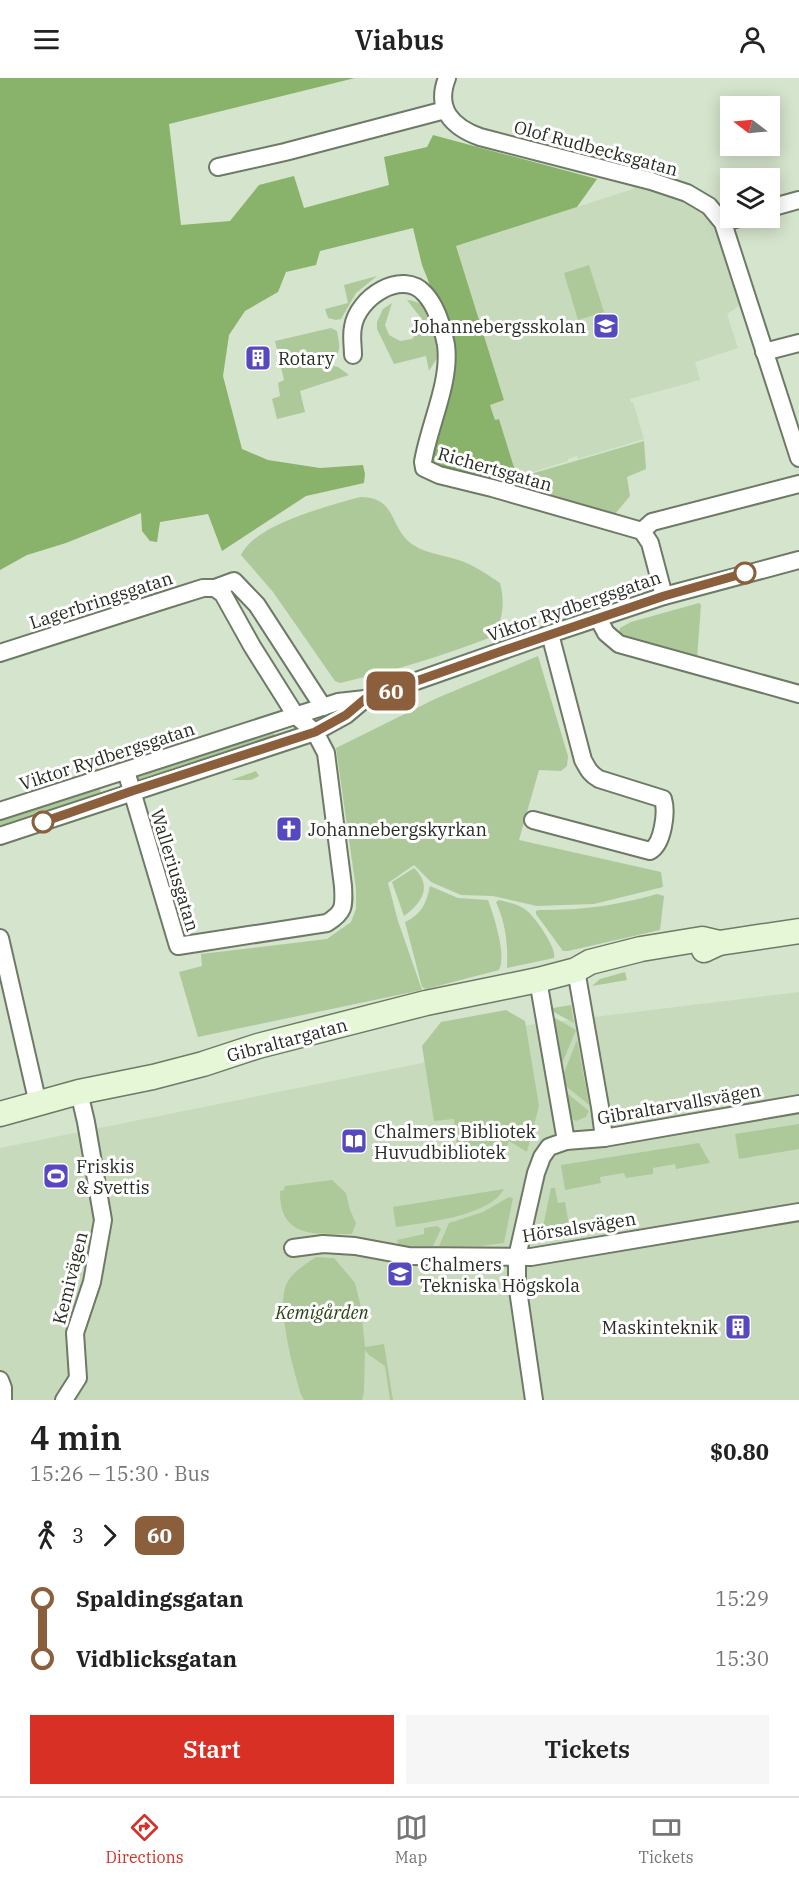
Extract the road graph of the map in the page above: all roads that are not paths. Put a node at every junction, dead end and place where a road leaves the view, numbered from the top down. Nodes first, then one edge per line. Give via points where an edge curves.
1 (447, 78) edge
2 (445, 110) junction
3 (218, 167) dead end
4 (799, 200) edge
5 (780, 205) edge
6 (720, 213) edge
7 (733, 228) edge
8 (799, 343) edge
9 (764, 352) junction
10 (353, 355) dead end
11 (799, 458) edge
12 (799, 484) edge
13 (642, 531) junction
14 (799, 560) edge
15 (214, 588) junction
16 (664, 596) junction
17 (598, 618) junction
18 (550, 634) junction
19 (0, 653) edge
20 (799, 694) edge
21 (365, 699) junction
22 (323, 707) junction
23 (296, 716) junction
24 (315, 732) junction
25 (126, 771) junction
26 (132, 791) junction
27 (0, 811) edge
28 (533, 820) dead end
29 (0, 836) edge
30 (799, 931) edge
31 (0, 938) edge
32 (576, 970) junction
33 (538, 980) junction
34 (79, 1092) junction
35 (38, 1104) junction
36 (799, 1104) edge
37 (0, 1114) edge
38 (604, 1138) junction
39 (566, 1141) junction
40 (799, 1212) edge
41 (293, 1248) dead end
42 (517, 1257) junction
43 (0, 1380) edge
44 (3, 1400) edge
45 (64, 1400) edge
46 (534, 1400) edge

1 - 2 street
2 - 3 street
2 - 6 street, Olof Rudbecksgatan via 455,125 480,137 651,181 687,193
4 - 5 street
7 - 9 street, Olof Rudbecksgatan
8 - 9 street
9 - 11 street, Olof Rudbecksgatan
10 - 13 street, Richertsgatan via 352,326 364,302 377,291 397,285 413,286 425,294 437,315 447,360 423,468
12 - 13 street via 652,522
13 - 16 street via 650,543
14 - 16 street, Viktor Rydbergsgatan
15 - 19 street, Lagerbringsgatan via 202,588
15 - 22 street, Lagerbringsgatan via 234,581 248,594
15 - 23 street via 223,594
16 - 17 street, Viktor Rydbergsgatan
17 - 18 street, Viktor Rydbergsgatan
17 - 20 street via 606,633 619,644
18 - 21 street, Viktor Rydbergsgatan
18 - 28 street via 583,760 592,775 663,799 666,809 658,843 650,851
21 - 22 street, Viktor Rydbergsgatan
21 - 24 street, Viktor Rydbergsgatan
22 - 23 street, Viktor Rydbergsgatan
23 - 24 street
23 - 25 street, Viktor Rydbergsgatan
24 - 26 street, Viktor Rydbergsgatan
24 - 26 street, Walleriusgatan via 326,753 343,886 344,904 339,915 327,923 178,946
25 - 26 street, Walleriusgatan
25 - 27 street, Viktor Rydbergsgatan
26 - 29 street, Viktor Rydbergsgatan
30 - 32 street, Gibraltargatan via 719,943 699,952 594,973
31 - 35 street
32 - 33 street, Gibraltargatan
32 - 38 street
33 - 34 street, Gibraltargatan via 426,1003 153,1077
33 - 39 street
34 - 35 street, Gibraltargatan
34 - 45 street, Kemivägen via 103,1220 92,1282 75,1333 78,1378
35 - 37 street, Gibraltargatan
36 - 38 street, Gibraltarvallsvägen
38 - 39 street, Gibraltarvallsvägen
39 - 42 street via 549,1147 542,1157
40 - 42 street, Hörsalsvägen
41 - 42 street, Hörsalsvägen via 323,1244 409,1256
42 - 46 street via 517,1283
43 - 44 street

